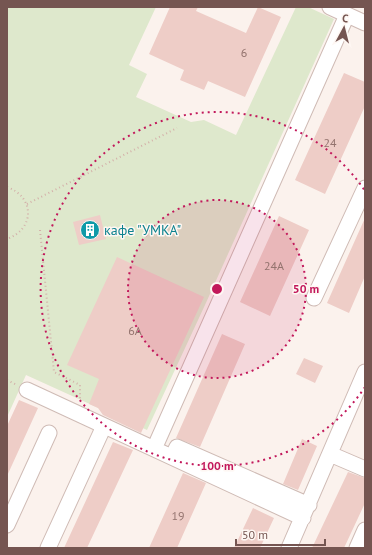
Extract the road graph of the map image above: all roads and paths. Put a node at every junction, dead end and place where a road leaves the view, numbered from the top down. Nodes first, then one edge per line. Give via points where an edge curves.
1 (330, 7) edge
2 (347, 15) junction
3 (365, 23) edge
4 (177, 128) dead end
5 (7, 186) edge
6 (365, 188) edge
7 (26, 204) junction
8 (40, 230) dead end
9 (7, 239) edge
10 (314, 298) dead end
11 (365, 372) edge
12 (27, 390) dead end
13 (81, 415) junction
14 (104, 426) junction
15 (49, 432) dead end
16 (154, 449) junction
17 (330, 454) junction
18 (365, 469) edge
19 (306, 511) junction
20 (7, 525) edge
21 (365, 530) edge
22 (48, 548) edge
23 (289, 548) edge
24 (357, 548) edge

1 - 2 street
2 - 3 street
2 - 16 street
4 - 7 path
5 - 7 path via 16,190
6 - 10 street
7 - 9 path via 26,222 18,234
8 - 13 path via 54,372 80,385
11 - 17 street
12 - 13 street
13 - 14 street
14 - 16 street
14 - 22 street
15 - 20 street
16 - 19 street
17 - 18 street
17 - 19 street
19 - 23 street
21 - 24 street

